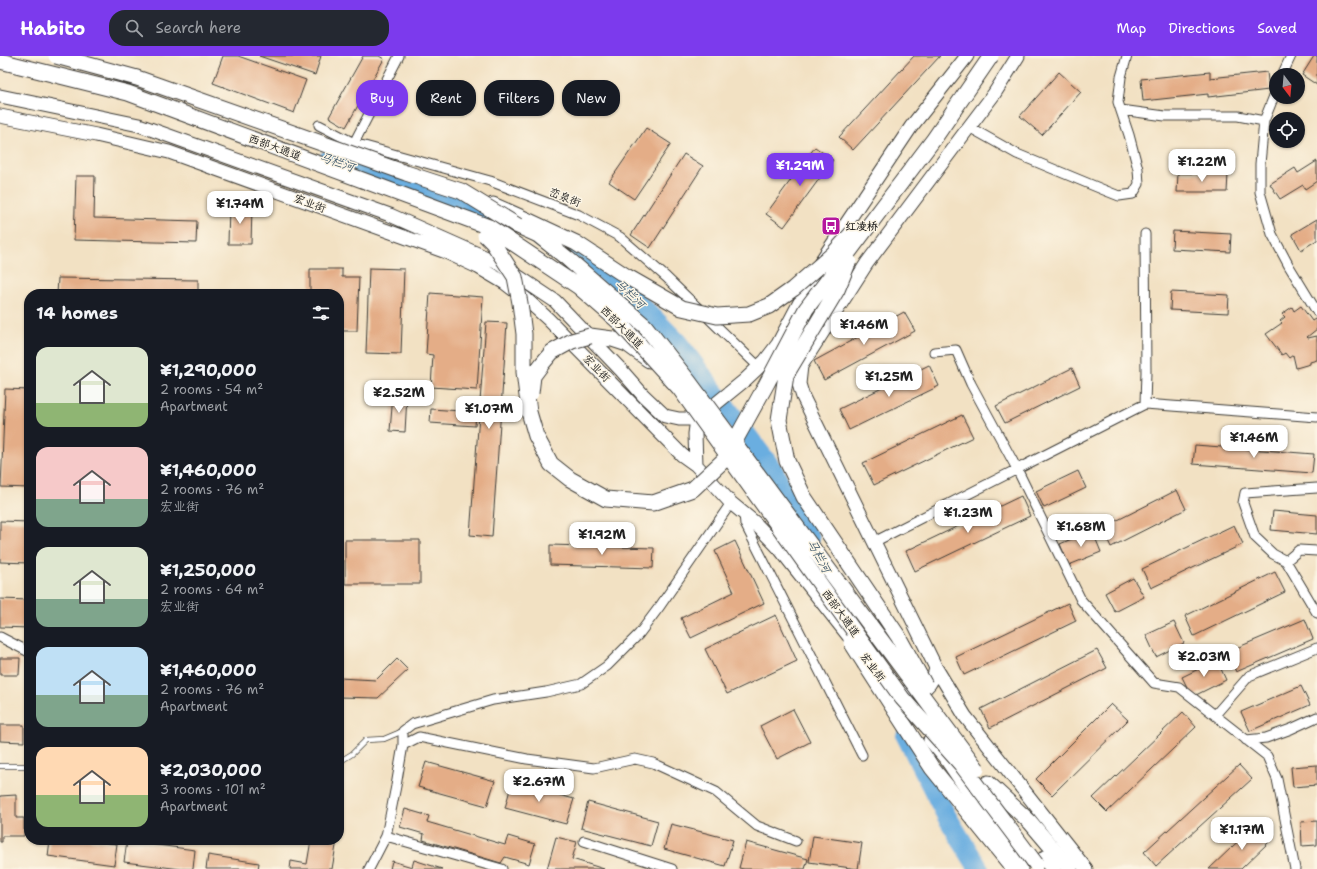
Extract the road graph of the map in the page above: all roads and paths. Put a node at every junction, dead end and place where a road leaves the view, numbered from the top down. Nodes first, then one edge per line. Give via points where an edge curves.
1 (56, 56) edge
2 (399, 56) edge
3 (966, 56) edge
4 (991, 56) edge
5 (1018, 56) edge
6 (1127, 56) edge
7 (1291, 56) edge
8 (0, 61) edge
9 (1285, 68) edge
10 (0, 96) edge
11 (1271, 104) edge
12 (1121, 110) junction
13 (0, 116) edge
14 (1264, 121) junction
15 (319, 125) dead end
16 (969, 127) junction
17 (934, 139) junction
18 (354, 143) junction
19 (461, 191) junction
20 (457, 215) junction
21 (1145, 234) dead end
22 (858, 240) junction
23 (1317, 312) edge
24 (934, 352) dead end
25 (759, 367) junction
26 (671, 379) junction
27 (803, 397) junction
28 (1145, 404) junction
29 (529, 412) junction
30 (1317, 417) edge
31 (697, 419) junction
32 (696, 465) junction
33 (1017, 469) junction
34 (1317, 488) edge
35 (731, 503) junction
36 (749, 518) junction
37 (874, 542) junction
38 (1317, 551) edge
39 (1286, 560) junction
40 (814, 577) junction
41 (1317, 612) edge
42 (0, 637) edge
43 (1317, 648) edge
44 (24, 649) edge
45 (936, 668) junction
46 (889, 687) junction
47 (1215, 715) junction
48 (1317, 717) edge
49 (403, 731) junction
50 (956, 740) junction
51 (1246, 740) junction
52 (403, 745) junction
53 (862, 755) dead end
54 (344, 759) edge
55 (0, 766) edge
56 (24, 766) edge
57 (988, 783) junction
58 (386, 836) junction
59 (584, 841) dead end
60 (796, 841) dead end
61 (484, 866) edge
62 (369, 869) edge
63 (502, 869) edge
64 (672, 869) edge
65 (1014, 869) edge
66 (1022, 869) edge
67 (1040, 869) edge
68 (1053, 869) edge
69 (1070, 869) edge
70 (1086, 869) edge
71 (1295, 869) edge

1 - 19 highway, 西部大通道, bridge via 137,78
2 - 18 street
3 - 25 main road via 911,127 822,260 778,344
4 - 17 highway, bridge
5 - 16 main road
6 - 12 street via 1118,102
7 - 9 street
8 - 20 highway, 西部大通道, bridge via 128,93
10 - 31 main road, 宏业街 via 139,124 390,215 498,263 555,301 665,416
11 - 14 street
12 - 14 street via 1165,116 1238,116
12 - 16 street via 1136,162 1139,184 1133,194 1119,196 1017,154
13 - 32 main road, 宏业街 via 169,152 446,252 478,267 505,283 548,319 682,455
14 - 23 street via 1260,192 1272,234
15 - 18 street, 峦泉街
16 - 27 main road via 867,263 801,366 799,384
17 - 19 highway, bridge via 833,254 793,290 769,306 749,314 717,316 682,308 576,243
17 - 22 highway, bridge
18 - 25 street, 峦泉街 via 490,181 579,214 620,237 666,277
19 - 50 highway, 西部大通道, bridge via 518,226 538,235 645,326
20 - 26 highway, 西部大通道, bridge via 489,227 579,286 618,321
20 - 29 highway, bridge via 493,243 514,277 524,334 524,372
21 - 28 street
22 - 29 highway, bridge via 806,309 725,459 693,489 653,503 606,499 570,479 551,464 536,436
22 - 50 highway, bridge via 837,290 786,375 779,420 787,461 804,497 898,636
24 - 33 street via 956,350 971,384
25 - 27 main road
25 - 31 main road
26 - 29 highway, bridge via 627,344 590,336 572,341 552,352 542,364 534,376
26 - 40 highway, 西部大通道, bridge
27 - 37 main road
28 - 30 street
28 - 33 street
31 - 32 main road
32 - 35 main road, 宏业街
33 - 37 street
33 - 47 street via 1081,600 1154,683 1179,687
34 - 39 street via 1245,493 1243,503 1255,537 1273,554
35 - 36 main road, 宏业街
35 - 49 street via 639,634 607,666 581,684 493,700 412,724
36 - 46 main road, 宏业街, bridge via 780,549
36 - 53 street via 745,524
37 - 45 main road
38 - 39 street via 1299,550
39 - 41 street
40 - 65 highway, bridge via 858,654 932,768
40 - 67 highway, 西部大通道, bridge via 902,698 960,763
42 - 44 street
43 - 47 street via 1249,676
45 - 46 main road via 930,685 923,690 904,693
45 - 70 main road via 966,716
46 - 66 main road, 宏业街 via 946,759
47 - 51 street
48 - 51 street via 1291,730 1266,738
49 - 52 street
49 - 54 lane via 384,739 366,740
50 - 57 highway, 西部大通道, bridge
51 - 71 street via 1267,756 1277,779
52 - 58 street
52 - 60 street via 419,737 527,759 594,768 635,759 653,762 716,792 757,826
55 - 56 lane
57 - 68 highway, 西部大通道
57 - 69 highway via 1030,822
58 - 61 street
58 - 62 street
59 - 64 street
61 - 63 street

